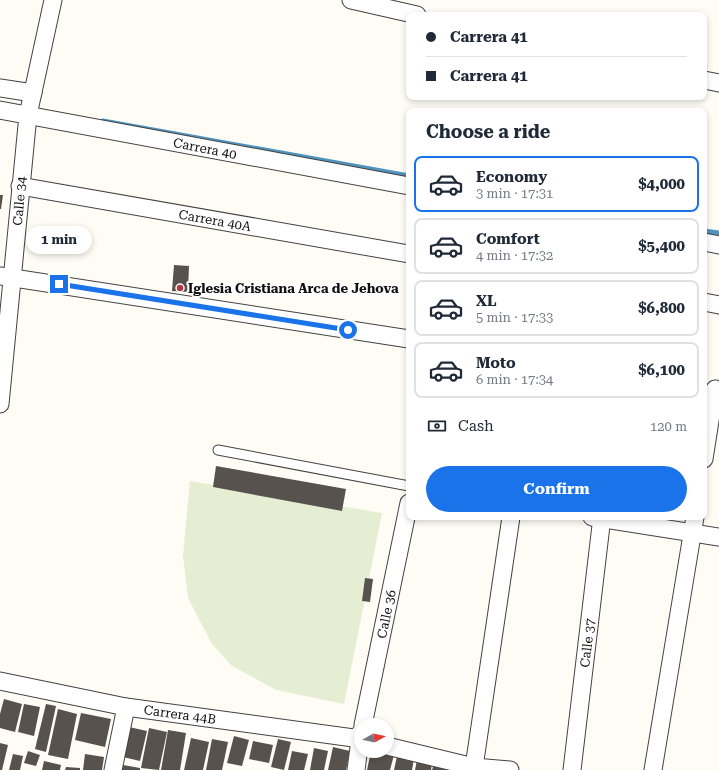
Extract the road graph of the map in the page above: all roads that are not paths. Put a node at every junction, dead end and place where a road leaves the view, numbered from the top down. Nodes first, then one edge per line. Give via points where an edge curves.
1 (53, 0) edge
2 (351, 0) edge
3 (406, 12) edge
4 (707, 81) edge
5 (719, 84) edge
6 (0, 88) edge
7 (30, 104) junction
8 (0, 110) edge
9 (406, 185) edge
10 (20, 186) junction
11 (707, 243) edge
12 (719, 245) edge
13 (406, 253) edge
14 (7, 277) edge
15 (707, 303) edge
16 (719, 305) edge
17 (406, 339) edge
18 (713, 389) edge
19 (0, 404) edge
20 (707, 436) edge
21 (218, 450) dead end
22 (406, 485) edge
23 (406, 517) edge
24 (511, 520) edge
25 (599, 520) edge
26 (630, 520) edge
27 (693, 524) edge
28 (719, 536) edge
29 (0, 681) edge
30 (126, 707) junction
31 (364, 718) edge
32 (354, 733) edge
33 (394, 748) edge
34 (358, 758) edge
35 (474, 767) junction
36 (113, 770) edge
37 (356, 770) edge
38 (510, 770) edge
39 (572, 770) edge
40 (654, 770) edge

1 - 7 street, Calle 34
2 - 3 street
4 - 5 street
6 - 7 street
7 - 8 street, Carrera 40
7 - 9 street, Carrera 40
7 - 10 street, Calle 34
10 - 13 street, Carrera 40A
10 - 14 street, Calle 34
11 - 12 street
14 - 17 street
14 - 19 street, Calle 34
15 - 16 street
18 - 20 street
21 - 22 lane
23 - 31 street, Calle 36
24 - 35 street
25 - 39 street, Calle 37
26 - 27 street
27 - 28 street
27 - 40 street
29 - 30 street, Carrera 44B
30 - 32 street, Carrera 44B
30 - 36 street
33 - 35 street
34 - 37 street, Calle 36
35 - 38 street

